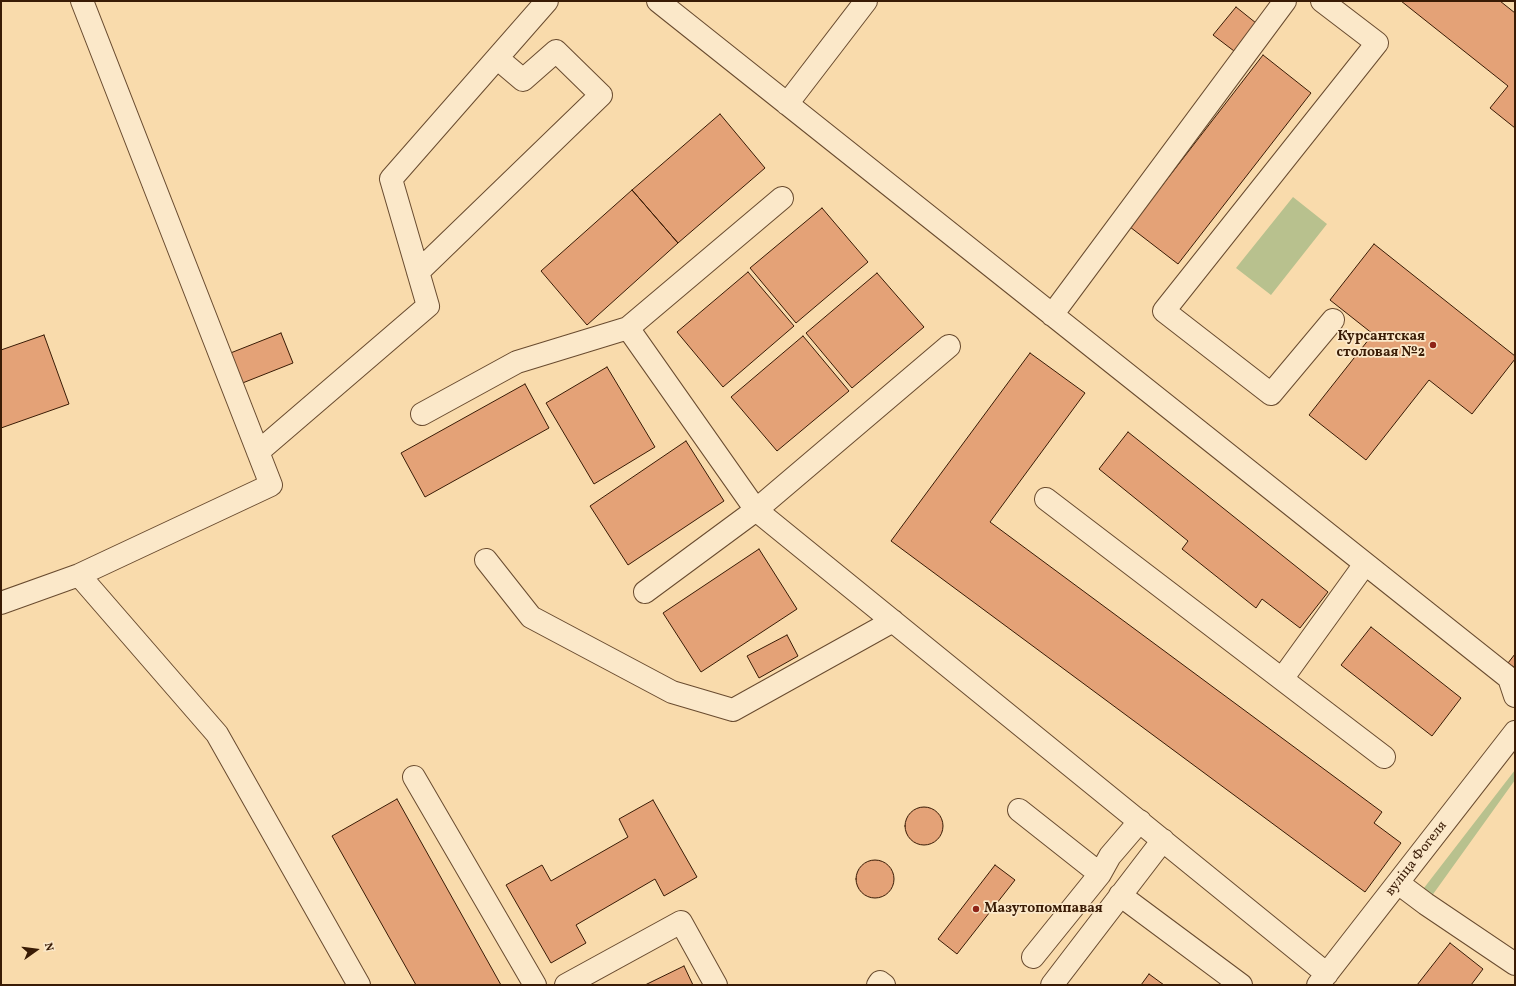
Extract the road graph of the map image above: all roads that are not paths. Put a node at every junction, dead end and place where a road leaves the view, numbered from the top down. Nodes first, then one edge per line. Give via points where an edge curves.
1 (82, 1) edge
2 (547, 1) edge
3 (866, 1) edge
4 (1284, 1) edge
5 (1322, 1) edge
6 (664, 3) edge
7 (497, 58) junction
8 (787, 104) junction
9 (782, 198) dead end
10 (418, 272) junction
11 (1052, 315) junction
12 (1332, 320) dead end
13 (628, 328) junction
14 (949, 346) dead end
15 (422, 414) dead end
16 (258, 452) junction
17 (1046, 499) dead end
18 (756, 510) junction
19 (486, 560) dead end
20 (1365, 564) junction
21 (79, 575) junction
22 (645, 592) dead end
23 (1, 603) edge
24 (893, 621) junction
25 (1282, 679) junction
26 (1515, 696) edge
27 (1515, 732) edge
28 (1384, 757) dead end
29 (414, 777) dead end
30 (1019, 810) dead end
31 (1140, 821) junction
32 (1163, 840) junction
33 (1100, 874) junction
34 (1398, 883) junction
35 (1120, 895) junction
36 (1032, 957) dead end
37 (1515, 964) edge
38 (1323, 979) edge
39 (359, 985) edge
40 (535, 985) edge
41 (566, 985) edge
42 (716, 985) edge
43 (878, 985) edge
44 (884, 985) edge
45 (1052, 985) edge
46 (1241, 985) edge

1 - 16 street
2 - 7 street
3 - 8 street
4 - 11 street
5 - 12 street via 1377,43 1164,311 1271,394
6 - 8 street
7 - 10 street via 391,179
7 - 10 street via 523,80 556,51 601,95
8 - 11 street
9 - 13 street
10 - 16 street via 428,306
11 - 20 street
13 - 15 street via 517,362
13 - 18 street
14 - 18 street
16 - 21 street via 271,485
17 - 25 street
18 - 22 street
18 - 24 street
19 - 24 street via 531,617 672,692 733,710
20 - 25 street
20 - 26 street via 1509,678
21 - 23 street
21 - 39 street via 217,734
24 - 31 street
25 - 28 street
27 - 34 street, вуліца Фогеля
29 - 40 street
30 - 33 street
31 - 32 street
31 - 33 street via 1110,856
32 - 35 street
32 - 38 street
33 - 36 street
34 - 37 street
34 - 38 street, вуліца Фогеля
35 - 45 street
35 - 46 street
41 - 42 street via 681,922
43 - 44 street via 880,982

